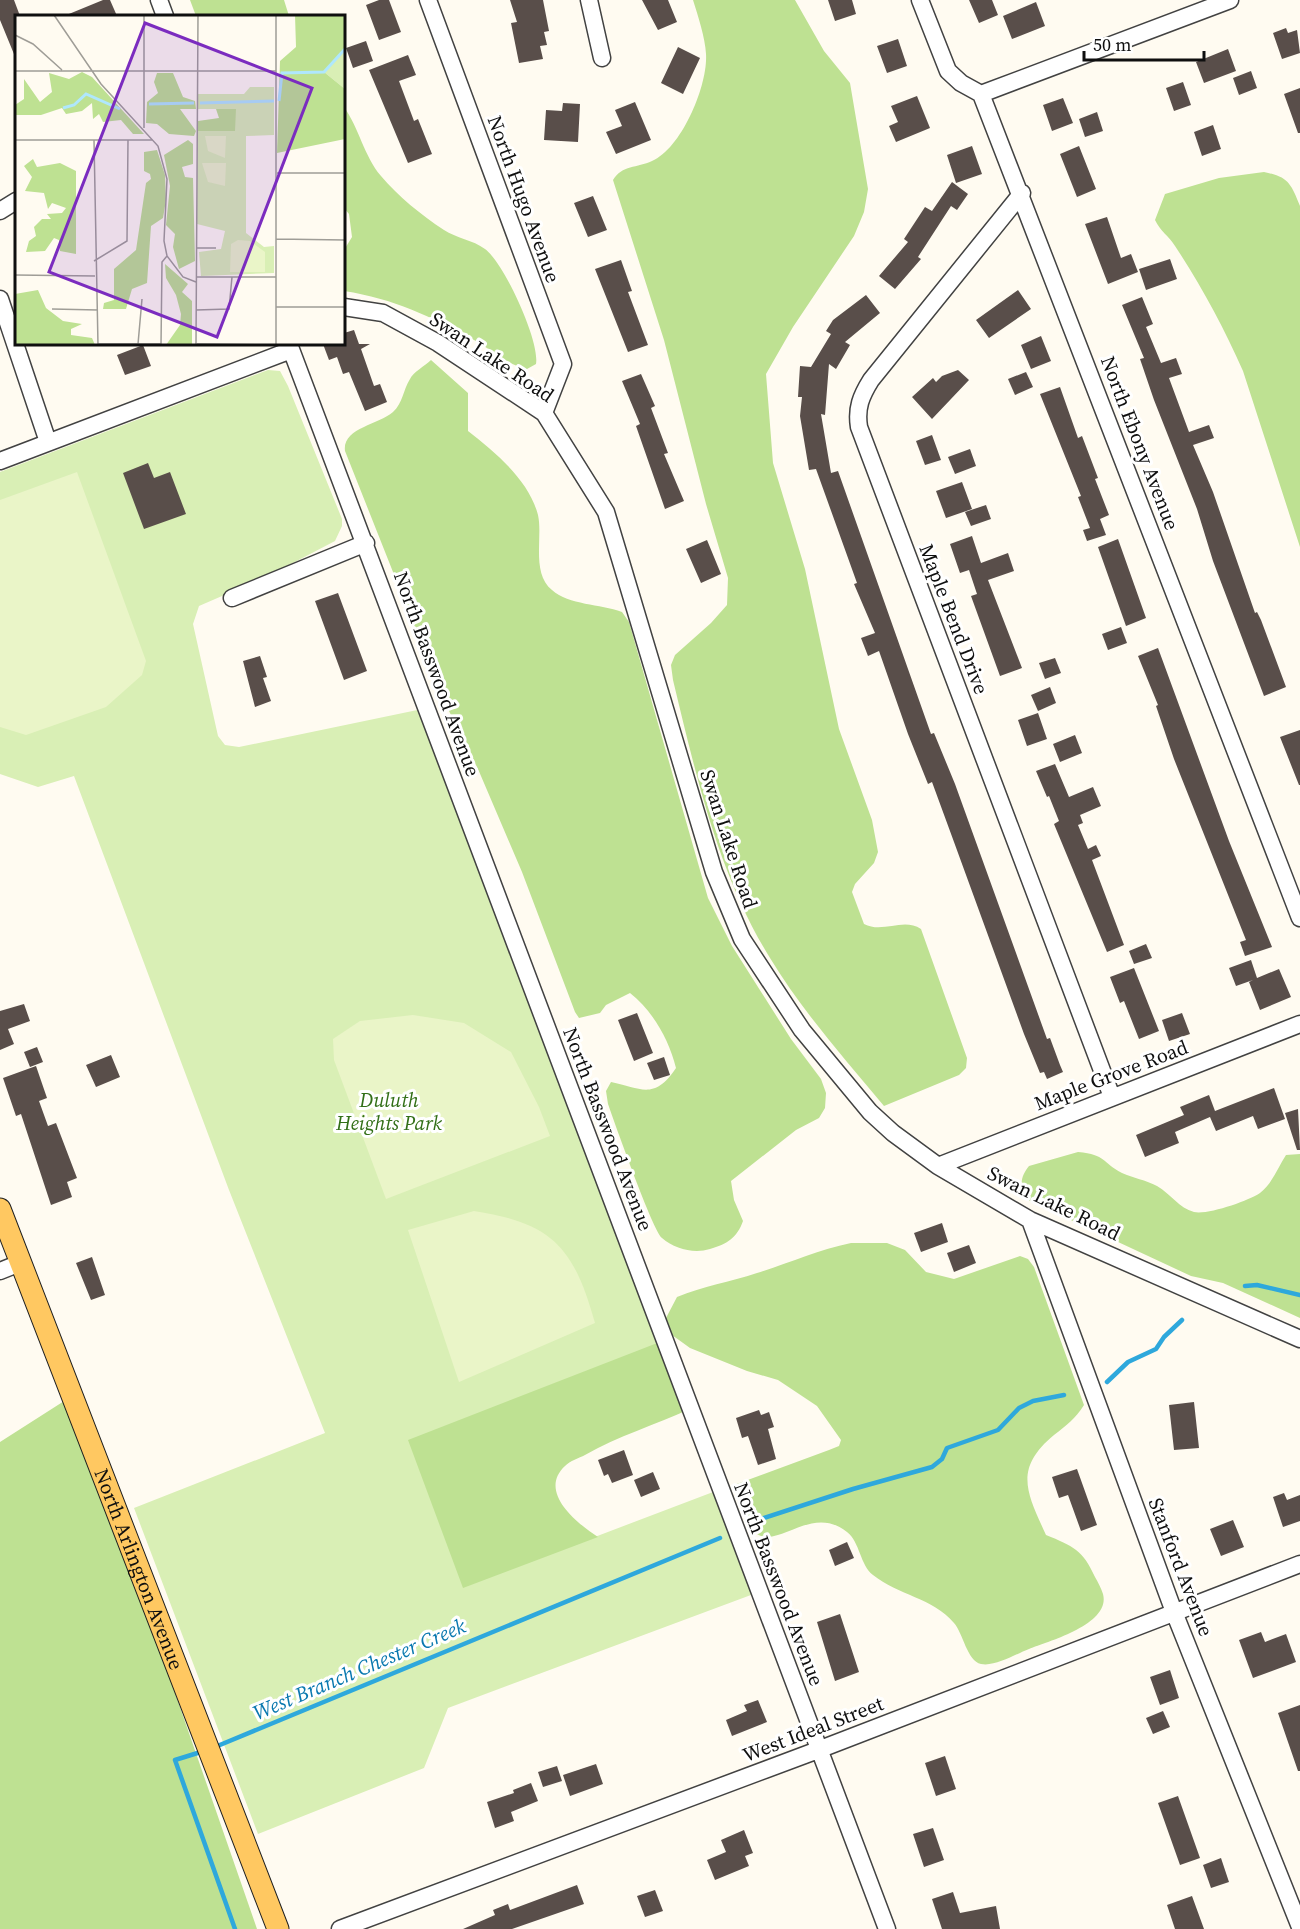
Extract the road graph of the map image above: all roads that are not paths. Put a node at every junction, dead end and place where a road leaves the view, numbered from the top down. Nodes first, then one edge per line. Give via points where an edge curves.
1 (159, 0) edge
2 (428, 0) edge
3 (590, 0) edge
4 (920, 0) edge
5 (1230, 0) edge
6 (165, 15) edge
7 (602, 58) dead end
8 (981, 94) junction
9 (1022, 194) junction
10 (15, 202) edge
11 (0, 211) edge
12 (0, 299) edge
13 (345, 307) edge
14 (15, 344) edge
15 (15, 345) edge
16 (290, 347) edge
17 (544, 413) junction
18 (48, 442) junction
19 (0, 460) edge
20 (366, 543) junction
21 (232, 598) dead end
22 (1300, 918) edge
23 (1300, 1024) edge
24 (1112, 1097) junction
25 (938, 1167) junction
26 (0, 1209) edge
27 (1030, 1220) junction
28 (21, 1263) junction
29 (0, 1271) edge
30 (1300, 1339) edge
31 (1300, 1564) edge
32 (1174, 1612) junction
33 (818, 1750) junction
34 (1300, 1926) edge
35 (278, 1929) edge
36 (340, 1929) edge
37 (887, 1929) edge

1 - 6 street
2 - 17 street, North Hugo Avenue via 563,364
3 - 7 street
4 - 8 street via 948,71
5 - 8 street
8 - 9 street, North Ebony Avenue
9 - 22 street, North Ebony Avenue
9 - 24 street, Maple Bend Drive via 871,380 857,415
10 - 11 street
12 - 14 street
13 - 17 street, Swan Lake Road via 383,313 438,343
15 - 18 street
16 - 18 street
16 - 20 street, North Basswood Avenue
17 - 25 street, Swan Lake Road via 606,512 714,872 742,939 802,1030 870,1112
18 - 19 street
20 - 21 street
20 - 33 street, North Basswood Avenue
23 - 24 street, Maple Grove Road
24 - 25 street, Maple Grove Road
25 - 27 street, Swan Lake Road
26 - 28 main road, North Arlington Avenue
27 - 30 street, Swan Lake Road
27 - 32 street, Stanford Avenue
28 - 29 street
28 - 35 main road, North Arlington Avenue
31 - 32 street, West Ideal Street
32 - 33 street, West Ideal Street
32 - 34 street, Stanford Avenue
33 - 36 street, West Ideal Street
33 - 37 street, North Basswood Avenue

